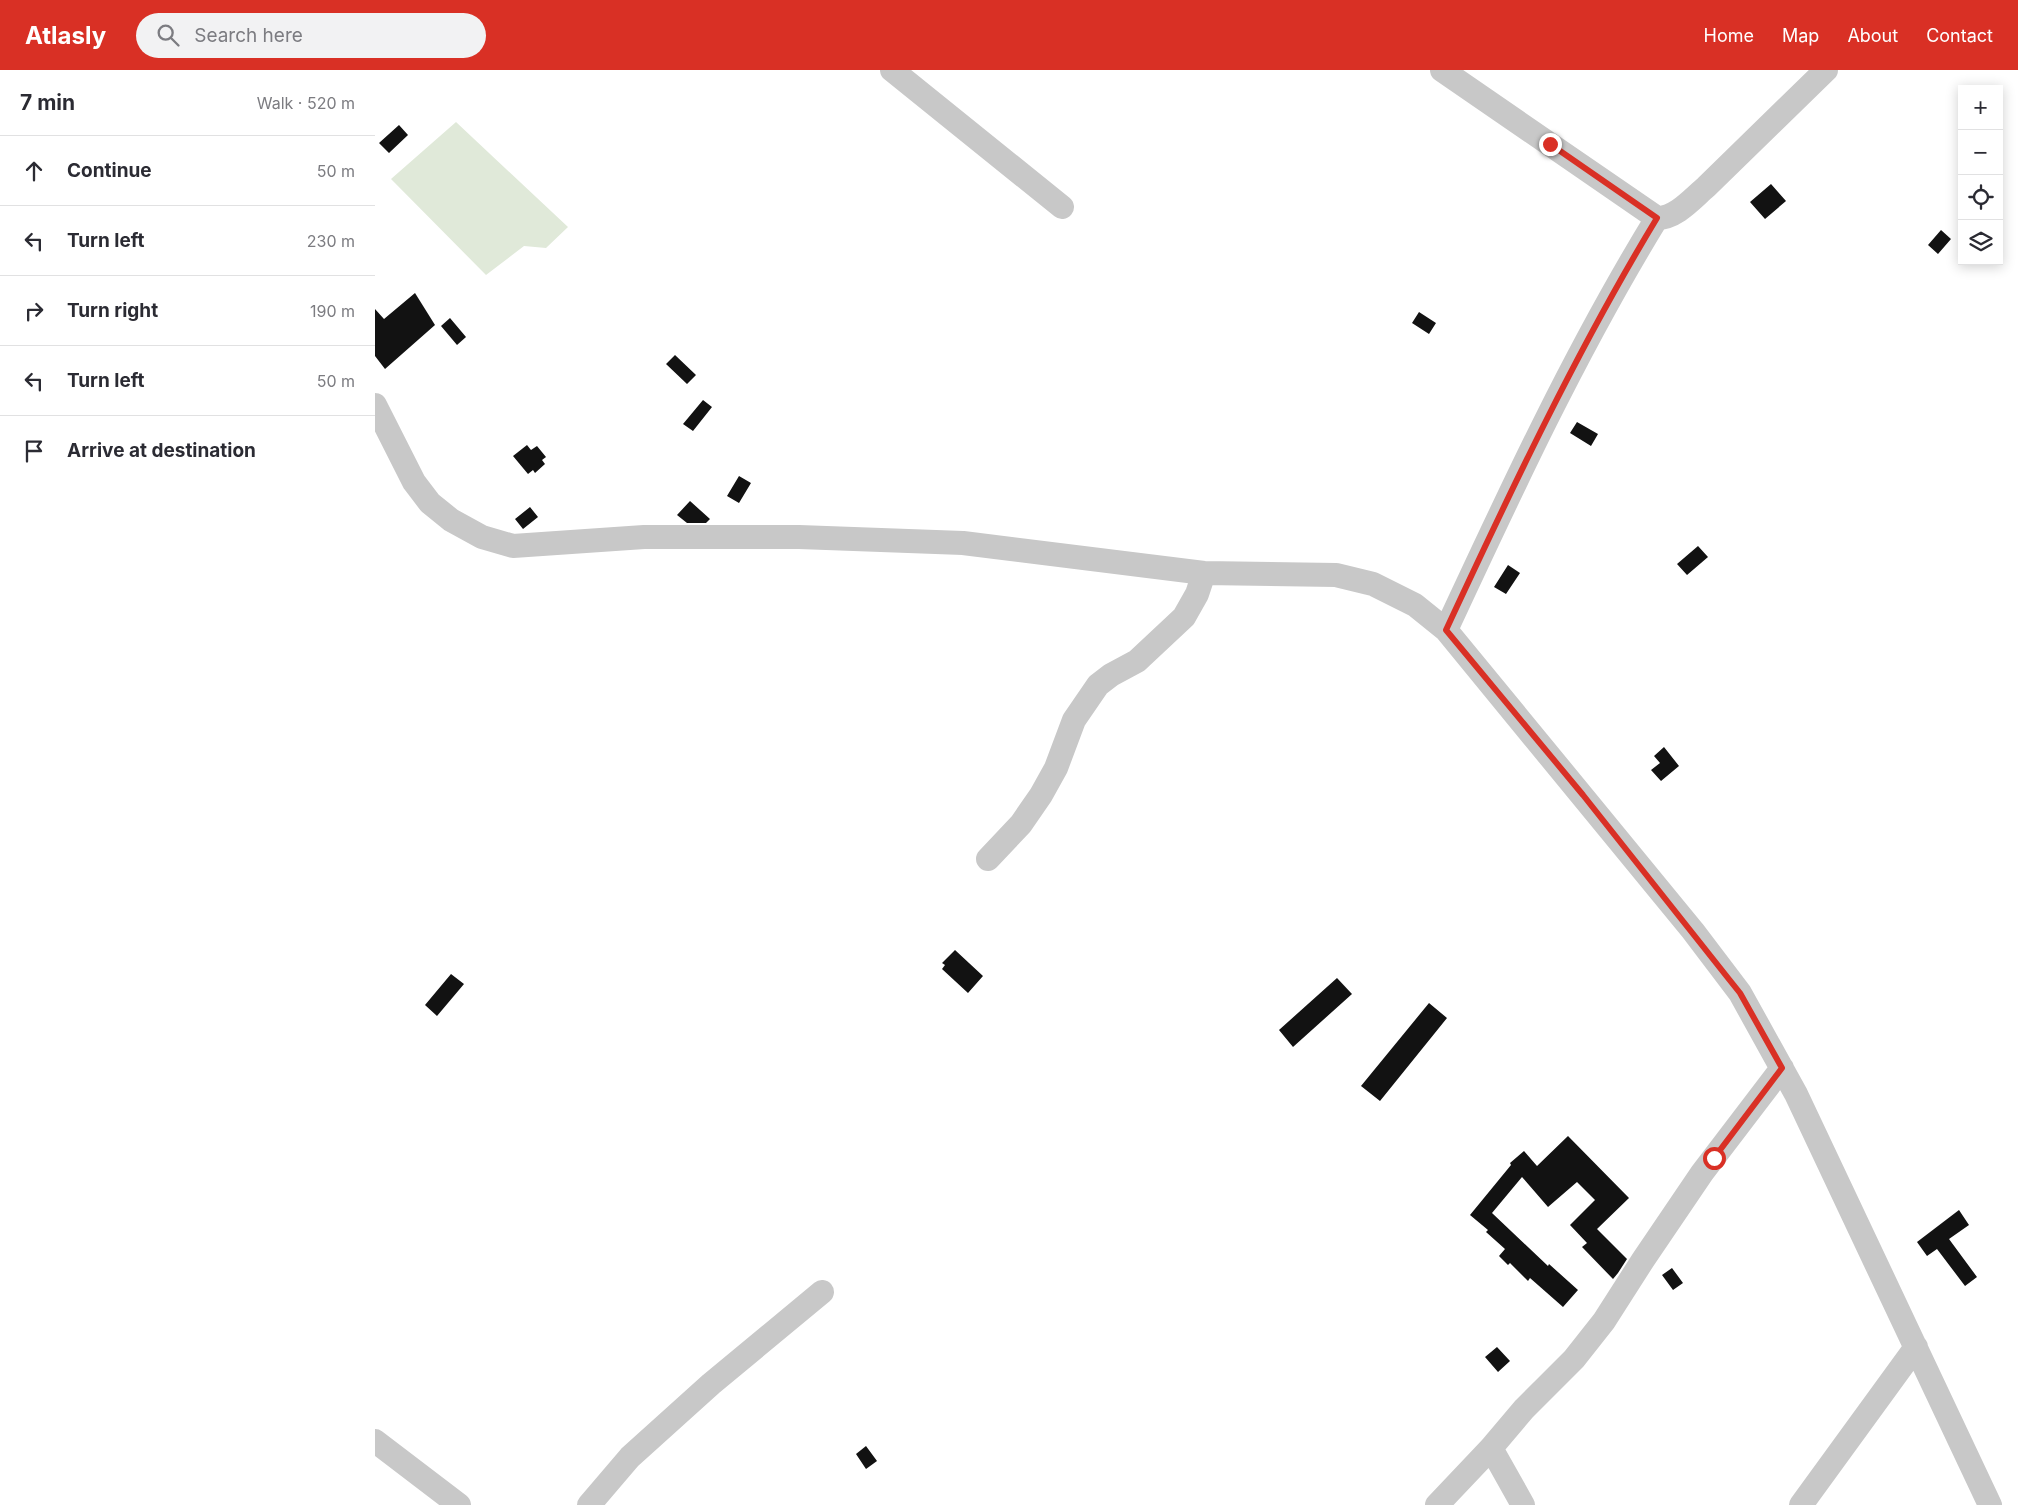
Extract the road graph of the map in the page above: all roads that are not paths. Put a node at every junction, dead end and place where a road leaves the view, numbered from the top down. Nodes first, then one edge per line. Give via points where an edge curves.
1 (892, 70) edge
2 (1442, 70) edge
3 (1826, 70) edge
4 (1062, 206) dead end
5 (1657, 218) junction
6 (375, 405) edge
7 (1204, 573) junction
8 (1446, 630) junction
9 (988, 859) dead end
10 (1782, 1068) junction
11 (822, 1292) dead end
12 (1916, 1347) junction
13 (375, 1440) edge
14 (1491, 1448) junction
15 (459, 1505) edge
16 (589, 1505) edge
17 (1437, 1505) edge
18 (1523, 1505) edge
19 (1801, 1505) edge
20 (1990, 1505) edge

1 - 4 street
2 - 5 street
3 - 5 street via 1706,187 1666,218
5 - 8 street via 1534,442
6 - 7 street via 414,482 430,503 451,520 482,537 513,546 644,537 799,537 963,543
7 - 8 street via 1336,575 1373,584 1415,605
7 - 9 street via 1184,617 1137,661 1098,685 1074,720 1056,768 1041,795 1021,824
8 - 10 street via 1711,954 1740,993
10 - 12 street
10 - 14 street via 1703,1173 1605,1321
11 - 16 street via 629,1457
12 - 19 street
12 - 20 street
13 - 15 street
14 - 17 street
14 - 18 street

